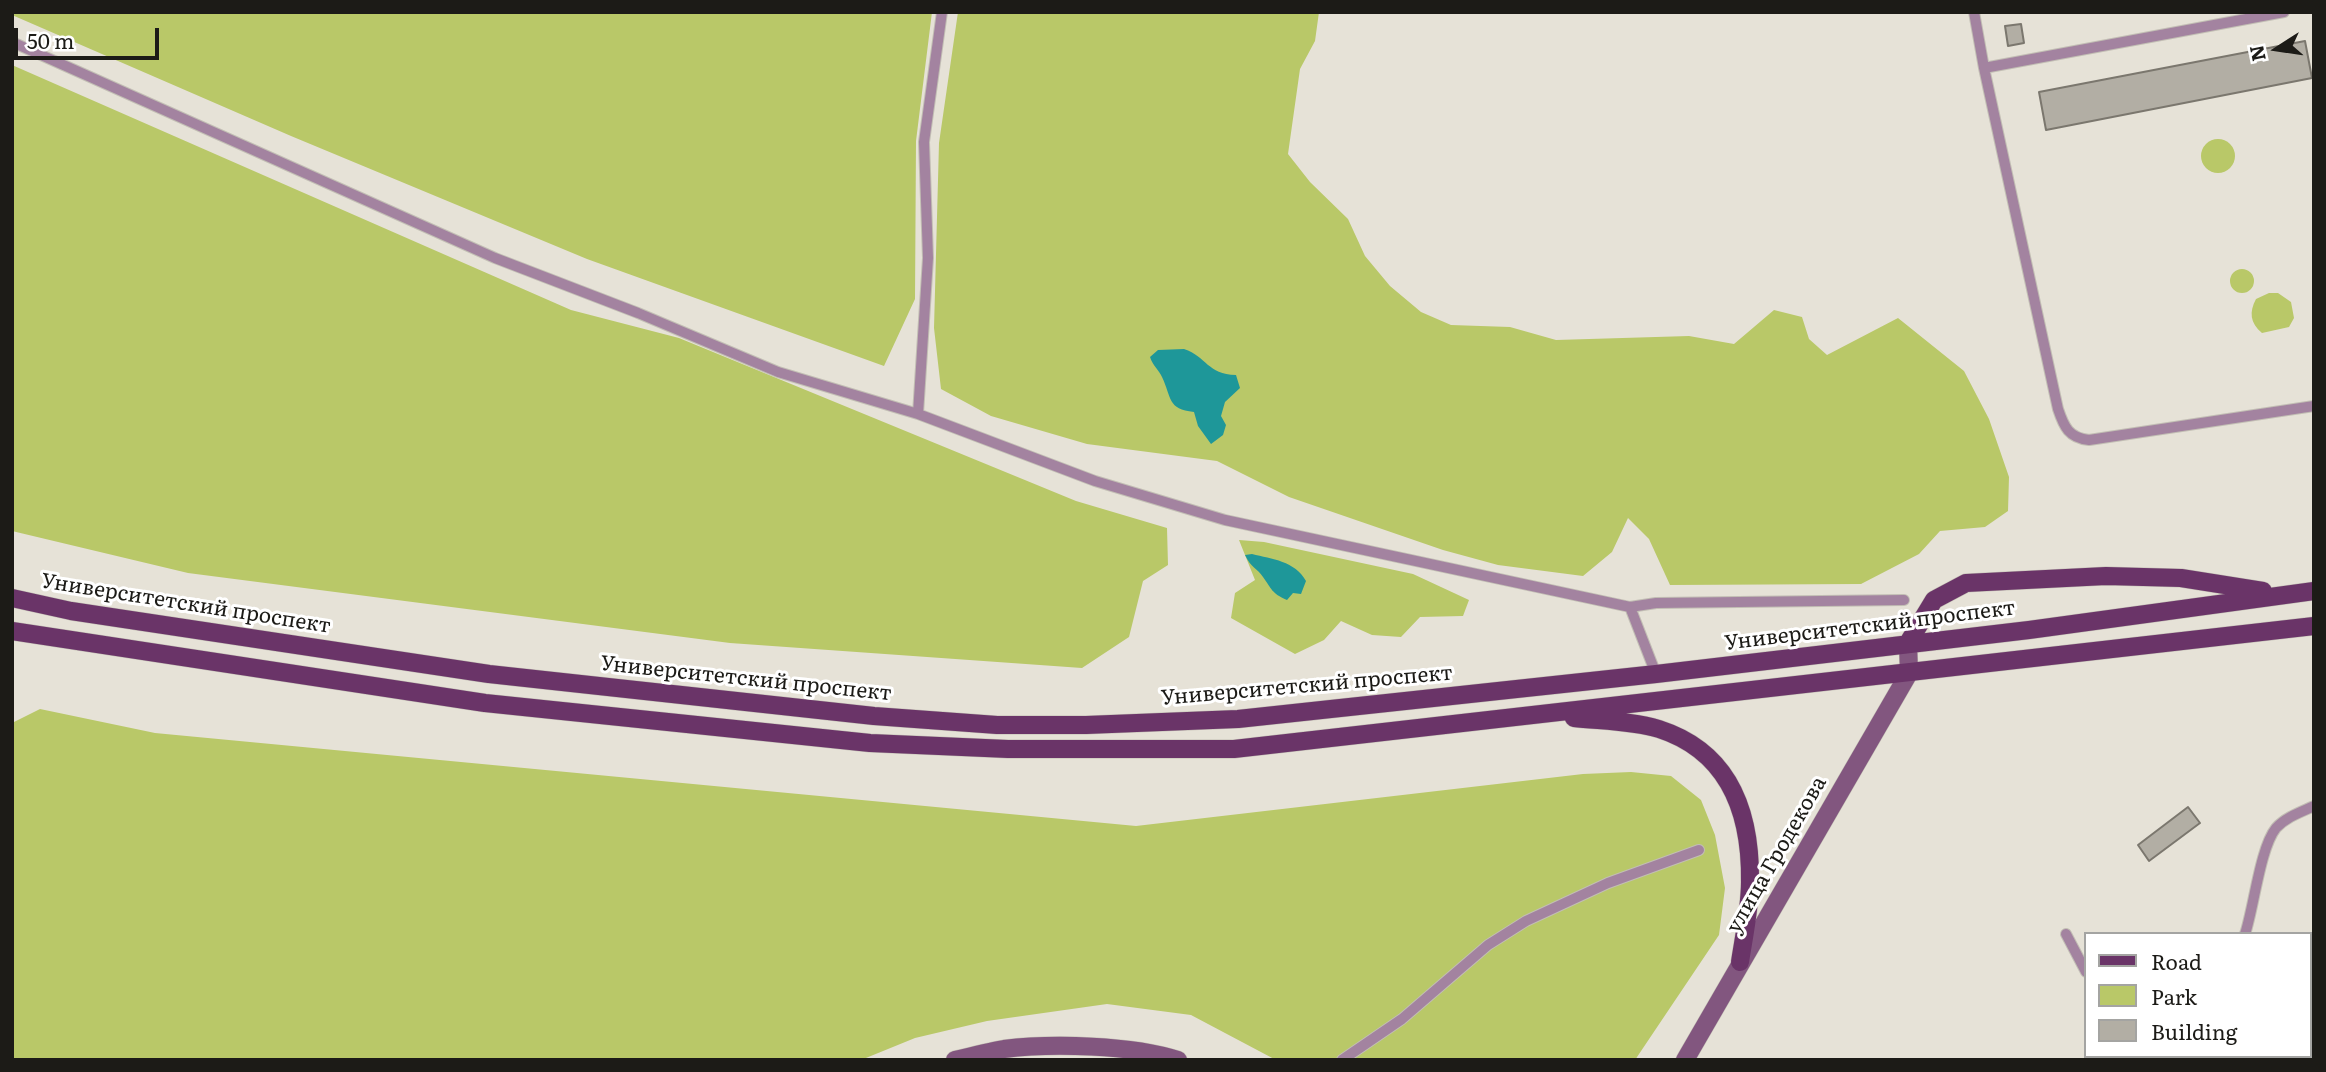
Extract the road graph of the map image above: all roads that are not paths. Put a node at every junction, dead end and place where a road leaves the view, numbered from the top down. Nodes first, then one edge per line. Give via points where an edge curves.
1 (942, 12) edge
2 (1974, 12) edge
3 (2284, 12) edge
4 (12, 42) edge
5 (1984, 68) junction
6 (2314, 406) edge
7 (918, 414) junction
8 (2314, 591) edge
9 (2281, 594) junction
10 (12, 598) edge
11 (1905, 600) dead end
12 (1630, 607) junction
13 (2314, 626) edge
14 (12, 631) edge
15 (1908, 643) junction
16 (1909, 673) junction
17 (489, 674) junction
18 (1656, 674) junction
19 (485, 703) junction
20 (1542, 714) junction
21 (2314, 806) edge
22 (1699, 850) dead end
23 (2246, 932) edge
24 (2066, 934) dead end
25 (1740, 962) junction
26 (2084, 968) edge
27 (955, 1060) edge
28 (1178, 1060) edge
29 (1342, 1060) edge
30 (1685, 1060) edge

1 - 7 lane via 924,142 928,258
2 - 5 lane
3 - 5 lane
4 - 7 lane via 495,258 778,372
5 - 6 lane via 2058,409 2068,432 2088,440
7 - 12 lane via 1095,481 1225,520
8 - 9 main road, Университетский проспект
9 - 15 main road, Университетский проспект
9 - 15 main road via 2181,578 2106,576 1966,583 1934,600
10 - 17 main road, Университетский проспект via 71,611
11 - 12 lane
12 - 18 lane
13 - 16 main road
14 - 19 main road
15 - 16 main road
15 - 18 main road, Университетский проспект
16 - 20 main road
16 - 25 main road, улица Гродекова
17 - 18 main road, Университетский проспект via 874,716 997,725 1086,725 1238,719
17 - 19 main road
19 - 20 main road via 870,743 1110,751 1234,749
20 - 25 main road via 1658,729 1695,745 1720,767 1743,811 1749,850 1750,884
21 - 23 lane via 2275,829
22 - 29 lane via 1608,883 1526,922 1488,945 1402,1019
24 - 26 lane
25 - 30 main road, улица Гродекова
27 - 28 main road via 1004,1049 1065,1046

